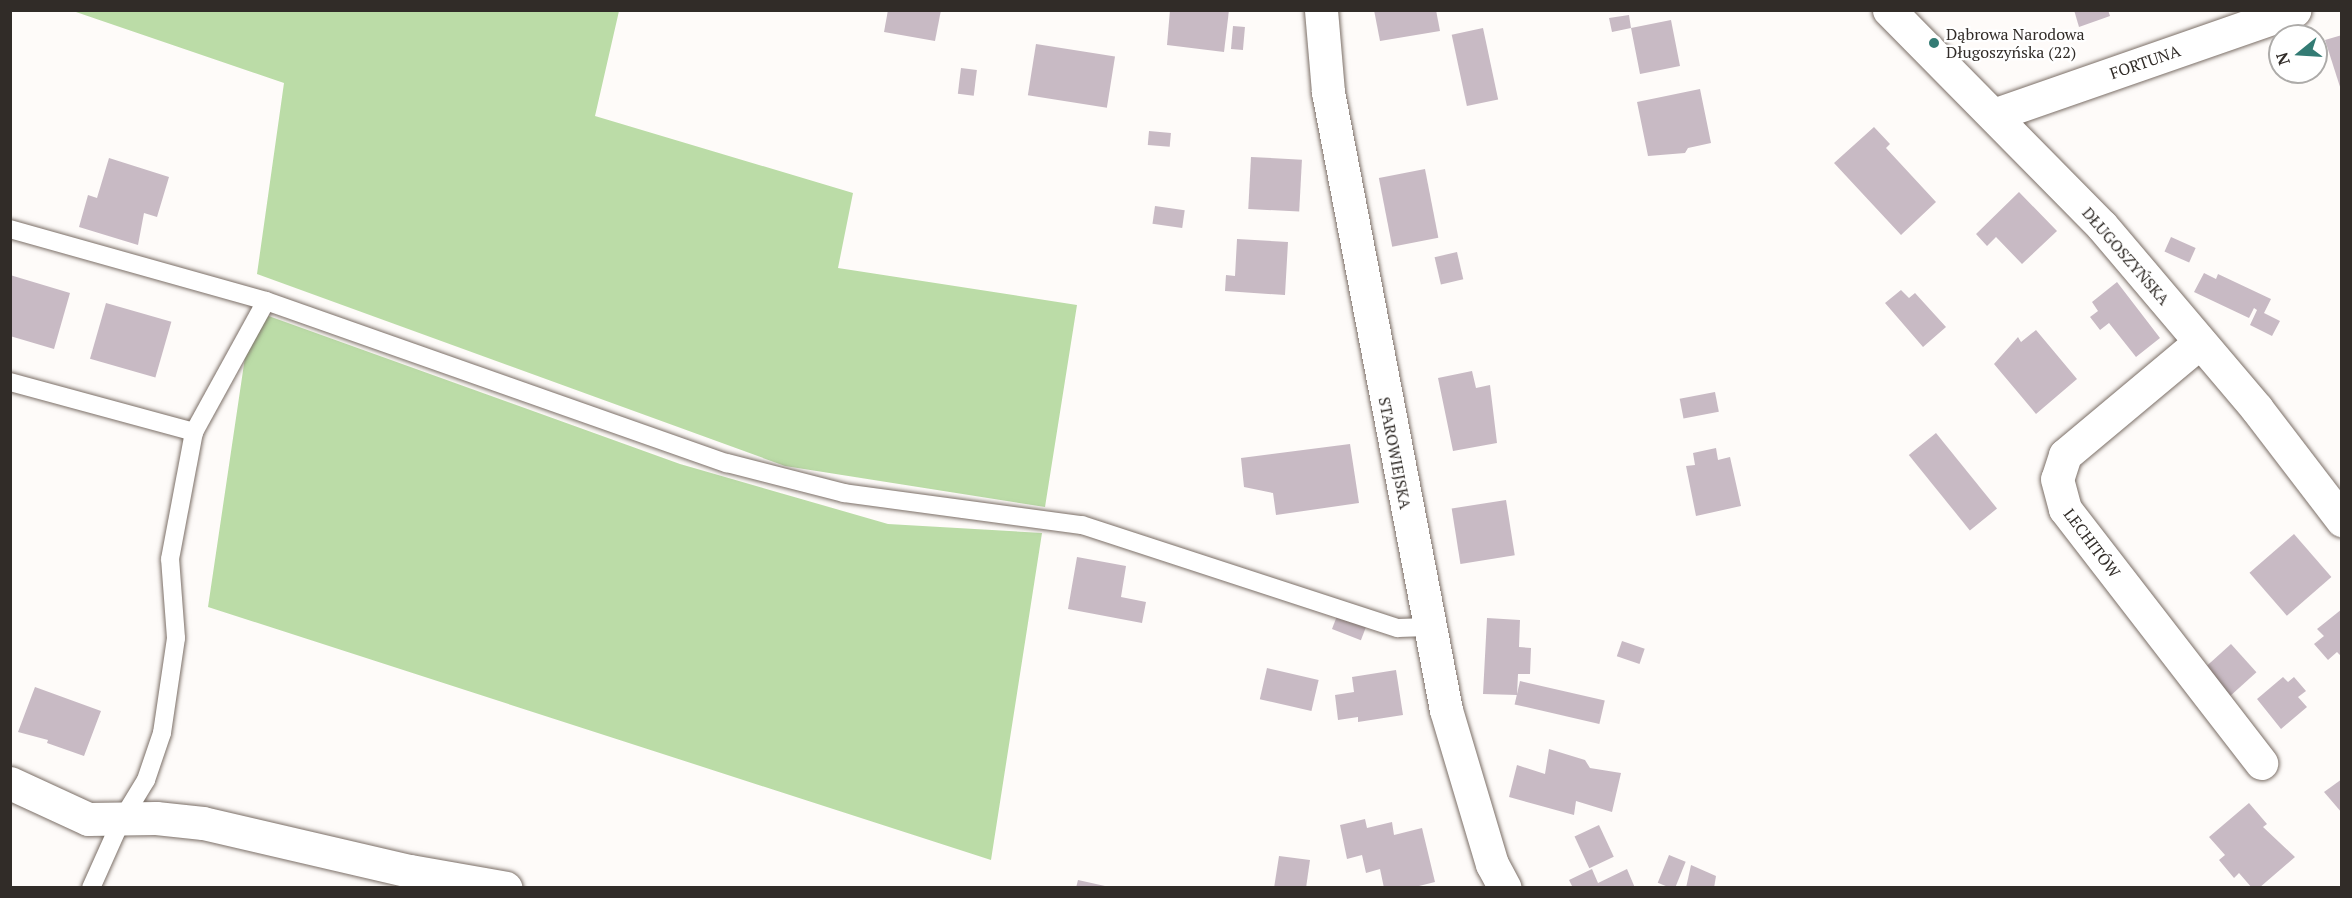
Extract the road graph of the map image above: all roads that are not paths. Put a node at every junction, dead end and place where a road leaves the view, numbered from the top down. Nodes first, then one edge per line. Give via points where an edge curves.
1 (1321, 10) edge
2 (1889, 10) edge
3 (2294, 10) edge
4 (1995, 114) junction
5 (10, 229) edge
6 (266, 301) junction
7 (2200, 342) junction
8 (10, 382) edge
9 (194, 432) junction
10 (2342, 520) edge
11 (1429, 627) junction
12 (2261, 763) dead end
13 (10, 783) edge
14 (121, 821) junction
15 (91, 888) edge
16 (506, 888) edge
17 (1505, 888) edge

1 - 11 street, STAROWIEJSKA via 1328,92
2 - 4 street, DŁUGOSZYŃSKA
3 - 4 street, FORTUNA
4 - 7 street, DŁUGOSZYŃSKA via 2102,226
5 - 6 lane
6 - 9 lane
6 - 11 lane via 727,462 844,493 1083,525 1398,628
7 - 10 street, DŁUGOSZYŃSKA
7 - 12 street, LECHITÓW via 2065,455 2057,479 2065,509
8 - 9 lane
9 - 14 lane via 170,559 176,638 162,733 146,780
11 - 17 street, STAROWIEJSKA via 1446,710 1492,864
13 - 14 street via 88,819
14 - 15 lane
14 - 16 street via 156,818 203,823 410,871

